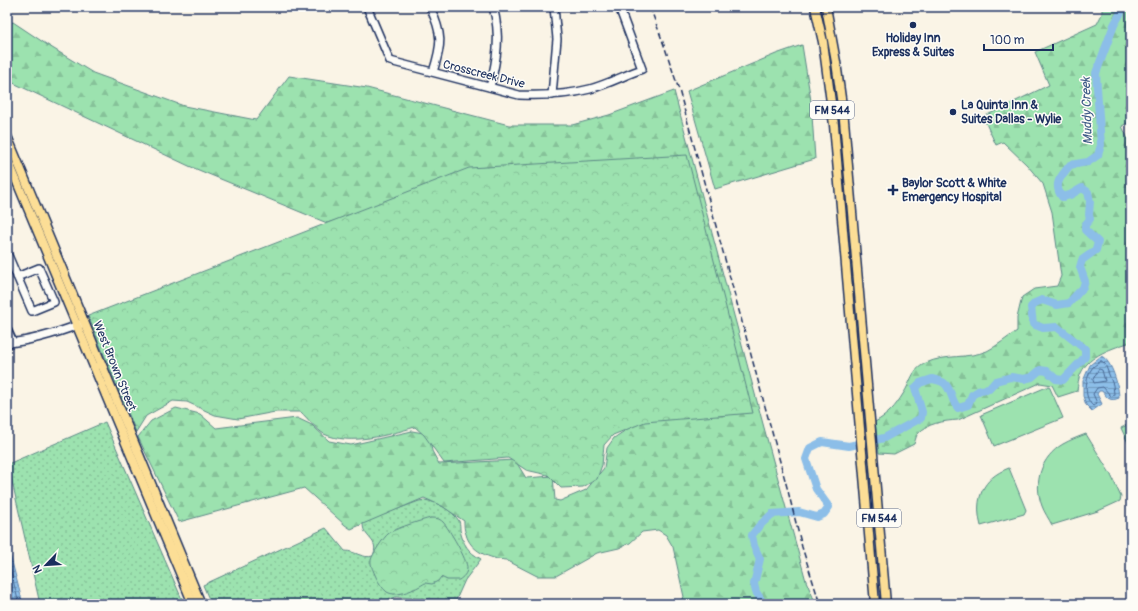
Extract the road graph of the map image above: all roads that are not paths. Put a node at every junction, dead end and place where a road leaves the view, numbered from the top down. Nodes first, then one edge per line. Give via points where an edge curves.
1 (367, 7) edge
2 (430, 7) edge
3 (493, 7) edge
4 (554, 7) edge
5 (619, 7) edge
6 (826, 7) edge
7 (815, 9) edge
8 (433, 72) junction
9 (490, 87) junction
10 (552, 95) junction
11 (7, 136) edge
12 (10, 147) edge
13 (7, 158) edge
14 (30, 201) junction
15 (844, 245) junction
16 (855, 245) junction
17 (7, 253) edge
18 (51, 263) junction
19 (39, 268) junction
20 (17, 277) junction
21 (81, 324) junction
22 (7, 329) edge
23 (10, 343) edge
24 (884, 583) junction
25 (872, 584) junction
26 (193, 604) edge
27 (201, 604) edge
28 (875, 604) edge
29 (886, 604) edge

1 - 8 street, Crosscreek Drive via 390,61
2 - 8 street via 440,35 440,51
3 - 9 street via 498,42 497,61
4 - 10 street via 556,39
5 - 10 street, Crosscreek Drive via 642,69 590,89
6 - 7 street
6 - 16 main road, FM 544 / FM 544 via 844,120
7 - 15 main road, FM 544 / FM 544 via 823,42 834,126
8 - 9 street, Crosscreek Drive
9 - 10 street, Crosscreek Drive via 520,95
11 - 12 main road, West Brown Street
12 - 14 main road, West Brown Street
13 - 14 main road, West Brown Street
14 - 18 main road, West Brown Street
14 - 21 main road, West Brown Street
15 - 16 main road
15 - 25 main road, FM 544 / FM 544
16 - 24 main road, FM 544 / FM 544
17 - 20 street
18 - 19 street
18 - 21 main road, West Brown Street
19 - 20 street
19 - 20 street via 54,302 32,311
21 - 23 street via 24,342
21 - 26 main road, West Brown Street
21 - 27 main road, West Brown Street
22 - 23 street
24 - 25 main road
24 - 29 main road, FM 544 / FM 544
25 - 28 main road, FM 544 / FM 544

